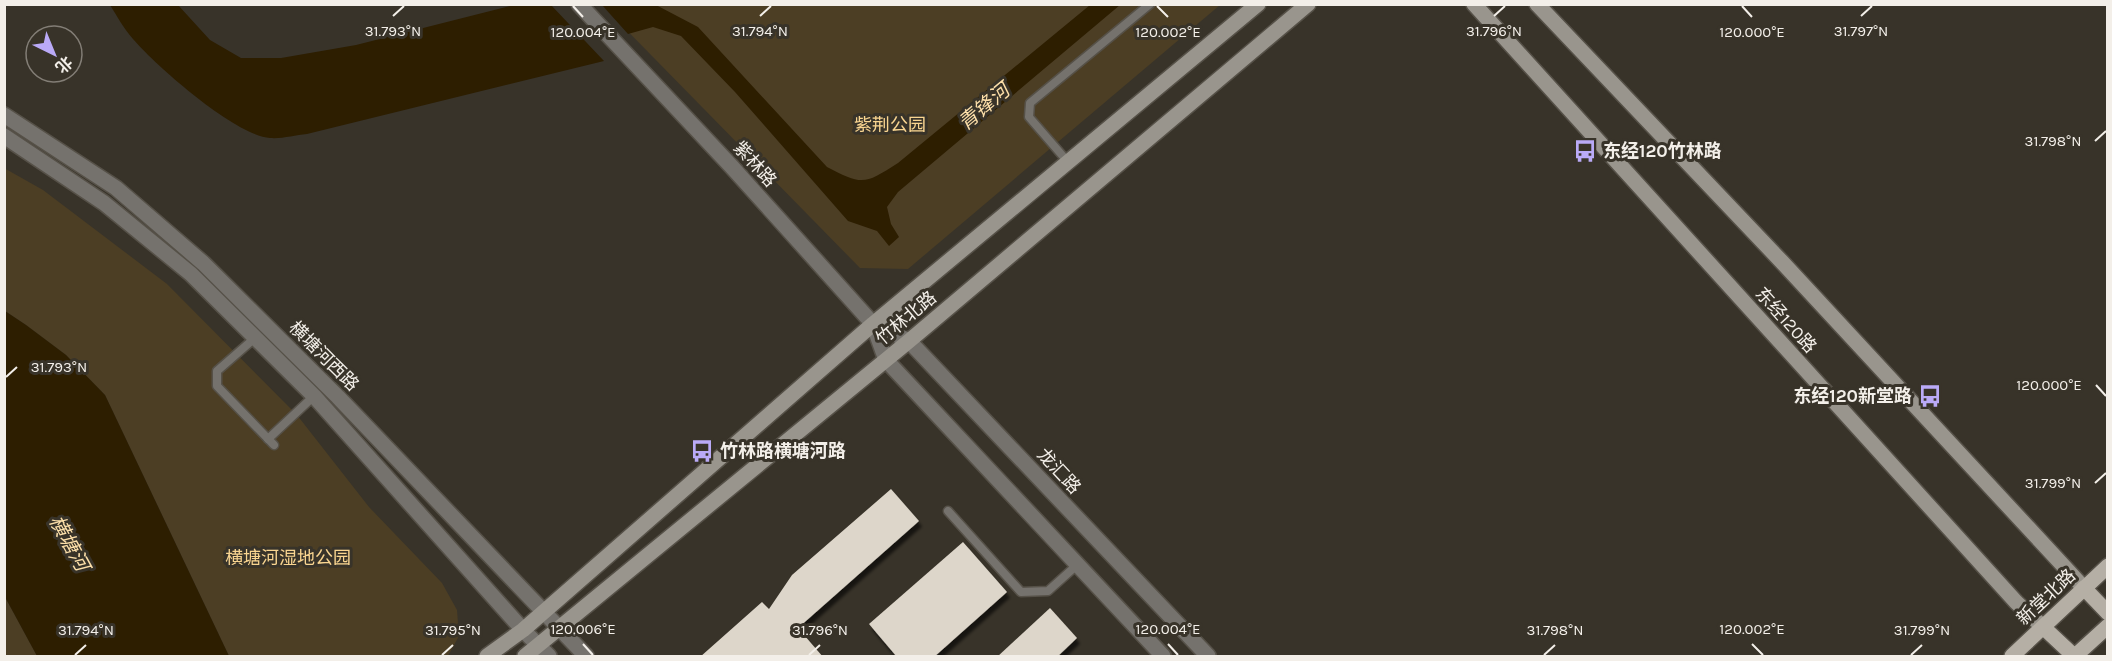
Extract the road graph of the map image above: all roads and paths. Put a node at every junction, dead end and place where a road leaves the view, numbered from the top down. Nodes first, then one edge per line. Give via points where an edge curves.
1 (579, 4) edge
2 (1150, 4) edge
3 (1258, 4) edge
4 (1309, 4) edge
5 (1474, 4) edge
6 (1537, 4) edge
7 (1551, 4) edge
8 (1630, 104) junction
9 (4, 115) edge
10 (4, 136) edge
11 (1068, 162) junction
12 (873, 324) junction
13 (256, 337) junction
14 (909, 341) junction
15 (886, 360) junction
16 (314, 396) junction
17 (948, 511) dead end
18 (1077, 565) junction
19 (2108, 566) edge
20 (2084, 588) junction
21 (543, 610) junction
22 (2108, 613) edge
23 (2108, 626) edge
24 (560, 627) junction
25 (2043, 627) junction
26 (523, 630) junction
27 (544, 651) edge
28 (487, 657) edge
29 (525, 657) edge
30 (586, 657) edge
31 (1163, 657) edge
32 (1208, 657) edge
33 (2012, 657) edge
34 (2075, 657) edge

1 - 12 street, 紫林路
2 - 11 lane via 1030,103 1029,117
3 - 11 main road, 竹林北路
4 - 14 main road, 竹林北路
5 - 25 main road, 东经120路 via 2000,585
6 - 8 main road, 东经120路
7 - 8 main road
8 - 20 main road, 东经120路
9 - 21 street, 横塘河西路 via 116,188 203,263
10 - 13 street, 横塘河西路 via 112,210 191,274
11 - 12 main road, 竹林北路
12 - 14 street, 龙汇路
12 - 15 street, 紫林路
12 - 21 main road, 竹林北路
13 - 16 street, 横塘河西路
13 - 16 lane via 217,371 217,386 271,442
14 - 15 main road, 竹林北路
14 - 32 street, 龙汇路
15 - 18 street
15 - 24 main road, 竹林北路
16 - 26 street, 横塘河西路
17 - 18 lane via 1021,592 1048,591
18 - 31 street
19 - 20 main road, 新堂北路
20 - 22 main road, 东经120路
20 - 25 main road, 新堂北路
21 - 24 street, 横塘河西路
21 - 26 main road, 竹林北路
23 - 34 main road
24 - 27 main road, 竹林北路
24 - 30 street, 横塘河西路
25 - 33 main road, 新堂北路
25 - 34 main road, 东经120路
26 - 27 street, 横塘河西路
26 - 28 main road, 竹林北路
27 - 29 main road, 竹林北路

